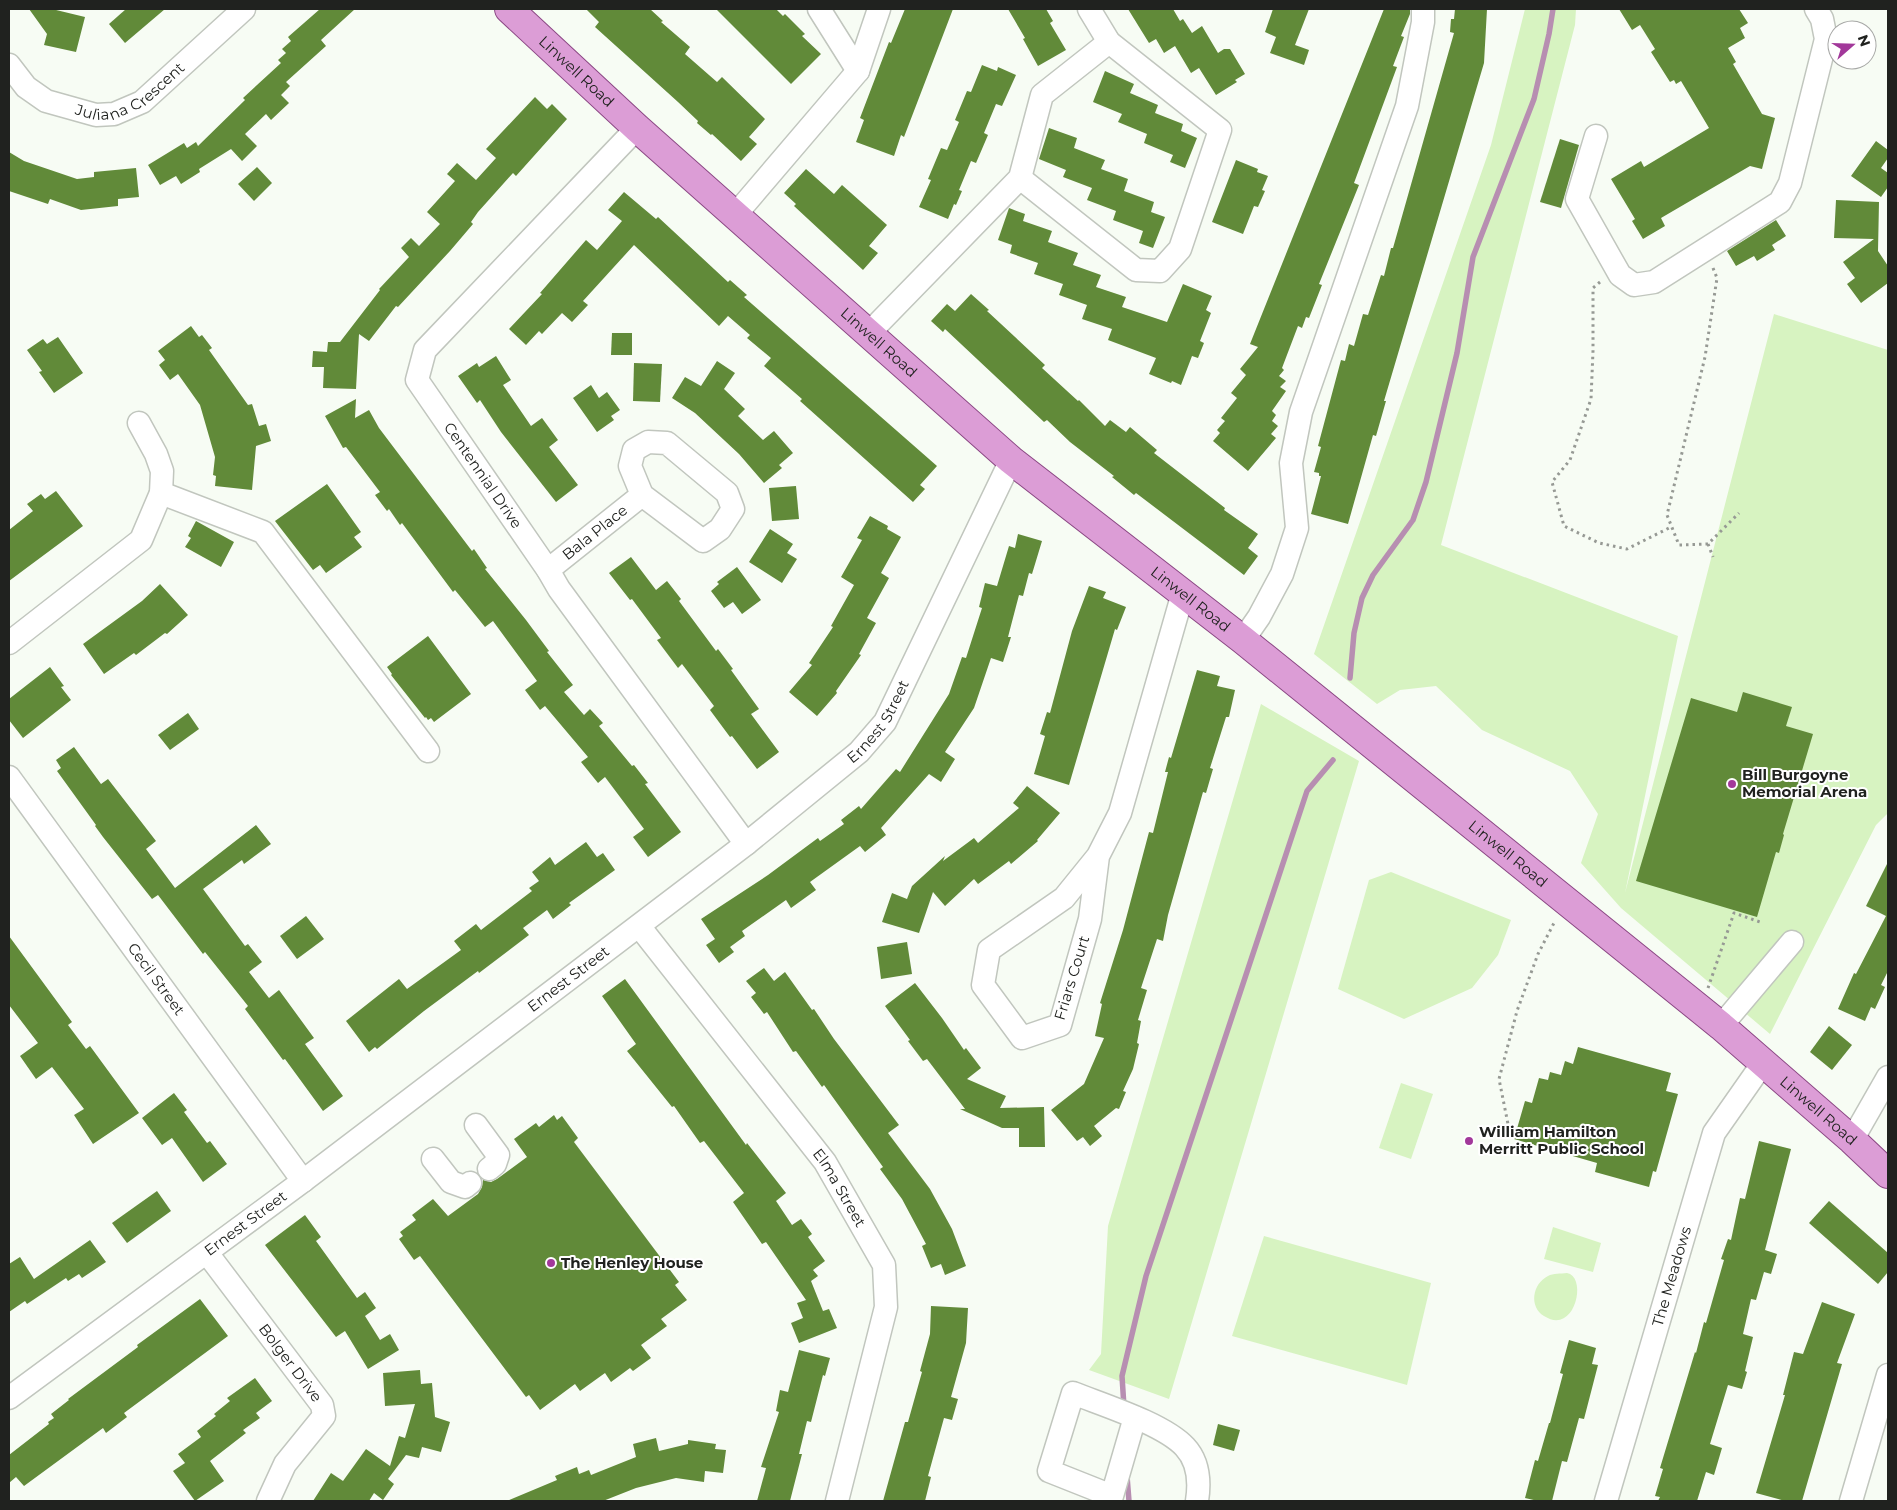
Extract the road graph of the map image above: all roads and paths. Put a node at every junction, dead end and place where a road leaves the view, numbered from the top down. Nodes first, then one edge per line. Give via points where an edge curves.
1 (244, 9) edge
2 (509, 9) edge
3 (820, 9) edge
4 (879, 9) edge
5 (1089, 9) edge
6 (1422, 9) edge
7 (1816, 9) edge
8 (1109, 42) junction
9 (9, 65) edge
10 (858, 71) junction
11 (637, 128) junction
12 (1596, 136) dead end
13 (1020, 178) junction
14 (736, 214) junction
15 (1705, 249) junction
16 (1616, 269) junction
17 (868, 334) junction
18 (139, 423) dead end
19 (1011, 460) junction
20 (161, 493) junction
21 (642, 495) junction
22 (1738, 513) dead end
23 (1671, 527) junction
24 (1708, 544) junction
25 (1713, 557) dead end
26 (548, 570) junction
27 (1183, 593) junction
28 (1242, 640) junction
29 (9, 643) edge
30 (428, 751) dead end
31 (9, 777) edge
32 (746, 844) junction
33 (1098, 856) junction
34 (1565, 900) junction
35 (1763, 923) dead end
36 (639, 926) junction
37 (1792, 942) dead end
38 (1694, 1004) junction
39 (1721, 1026) junction
40 (1763, 1063) junction
41 (1888, 1077) edge
42 (476, 1125) dead end
43 (1512, 1128) dead end
44 (1852, 1140) junction
45 (433, 1159) dead end
46 (489, 1169) dead end
47 (1888, 1174) edge
48 (303, 1181) junction
49 (470, 1183) dead end
50 (207, 1252) junction
51 (1888, 1375) edge
52 (9, 1398) edge
53 (1135, 1418) junction
54 (1086, 1494) edge
55 (268, 1501) edge
56 (837, 1501) edge
57 (1197, 1501) edge
58 (1606, 1501) edge
59 (1851, 1501) edge

1 - 9 street, Juliana Crescent via 142,102 114,114 96,115 46,101 26,87
2 - 11 main road, Linwell Road
3 - 10 street
4 - 10 street
5 - 8 street
6 - 28 street via 1423,22 1407,106 1301,412 1291,463 1298,528 1282,574 1259,617
7 - 15 street via 1822,19 1826,39 1790,183 1780,202
8 - 13 street via 1042,95
8 - 13 street via 1220,130 1180,249 1160,271 1136,270
10 - 14 street
11 - 14 main road, Linwell Road
11 - 26 street, Centennial Drive via 425,350 417,380
12 - 16 street via 1577,199
13 - 17 street
14 - 17 main road, Linwell Road
15 - 16 street via 1654,282 1634,285
15 - 23 path via 1717,278 1705,357 1667,515
16 - 23 path via 1593,288 1591,399 1570,460 1552,482 1564,526 1599,543 1627,549
17 - 19 main road, Linwell Road
18 - 20 street via 162,471
19 - 27 main road, Linwell Road
19 - 32 street, Ernest Street via 885,722 859,752
20 - 29 street via 141,540
20 - 30 street via 263,532
21 - 21 street, Bala Place via 703,541 720,529 733,509 728,493 667,443 648,442 634,450 630,466
21 - 26 street, Bala Place
22 - 24 path
23 - 24 path via 1679,545
24 - 25 path
26 - 32 street, Centennial Drive
27 - 28 main road, Linwell Road
27 - 33 street, Friars Court via 1120,813
28 - 34 main road, Linwell Road
31 - 48 street, Cecil Street
32 - 36 street, Ernest Street
33 - 33 street, Friars Court via 1064,898 989,950 983,985 1022,1038 1060,1025 1090,919
34 - 38 main road, Linwell Road
34 - 43 path via 1538,954 1517,1011 1499,1079 1508,1124
35 - 38 path via 1734,913 1710,985
36 - 48 street, Ernest Street
36 - 56 street, Elma Street via 825,1162 884,1265 886,1307
37 - 39 street
38 - 39 main road, Linwell Road
39 - 40 main road, Linwell Road
40 - 44 main road, Linwell Road
40 - 58 street, The Meadows via 1714,1134
41 - 44 street
42 - 46 street via 498,1155
44 - 47 main road, Linwell Road
45 - 49 street via 451,1182 464,1187
48 - 50 street, Ernest Street
50 - 52 street, Ernest Street
50 - 55 street, Bolger Drive via 322,1406 324,1416 285,1464
51 - 59 street
53 - 54 street via 1112,1496
53 - 54 street via 1073,1393 1049,1471
53 - 57 street via 1186,1447 1199,1475

